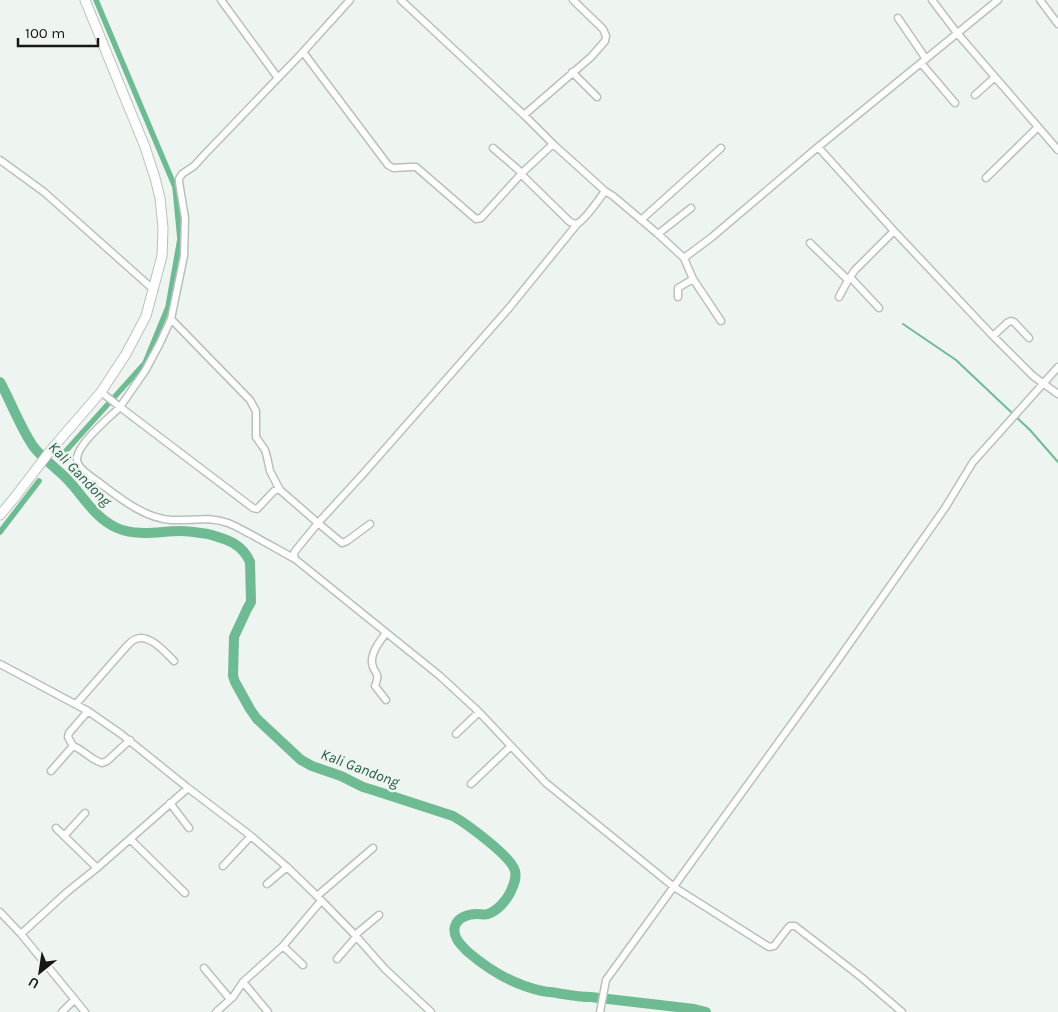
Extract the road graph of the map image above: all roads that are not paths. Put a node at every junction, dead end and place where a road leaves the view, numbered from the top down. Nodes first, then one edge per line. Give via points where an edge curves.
1 (85, 0) edge
2 (221, 0) edge
3 (350, 0) edge
4 (401, 0) edge
5 (572, 0) edge
6 (932, 0) edge
7 (998, 0) edge
8 (1040, 0) edge
9 (898, 18) dead end
10 (1058, 24) edge
11 (956, 33) junction
12 (303, 52) junction
13 (923, 61) junction
14 (572, 72) junction
15 (995, 77) junction
16 (278, 78) junction
17 (976, 95) dead end
18 (597, 97) dead end
19 (955, 103) dead end
20 (524, 114) junction
21 (1038, 127) junction
22 (553, 144) junction
23 (818, 147) junction
24 (493, 148) dead end
25 (721, 148) dead end
26 (1058, 150) edge
27 (0, 160) edge
28 (521, 173) junction
29 (986, 178) dead end
30 (605, 191) junction
31 (691, 208) dead end
32 (641, 220) junction
33 (578, 223) junction
34 (894, 231) junction
35 (658, 234) junction
36 (810, 243) dead end
37 (684, 258) junction
38 (692, 278) junction
39 (849, 279) junction
40 (154, 290) junction
41 (678, 297) dead end
42 (839, 297) dead end
43 (879, 308) dead end
44 (171, 319) junction
45 (721, 321) dead end
46 (993, 336) junction
47 (1030, 338) dead end
48 (1058, 367) edge
49 (1043, 383) junction
50 (103, 394) junction
51 (1058, 394) edge
52 (117, 405) junction
53 (280, 490) junction
54 (0, 515) edge
55 (318, 523) junction
56 (370, 524) dead end
57 (295, 559) junction
58 (386, 633) junction
59 (174, 661) dead end
60 (0, 664) edge
61 (386, 700) dead end
62 (76, 704) junction
63 (88, 711) junction
64 (480, 712) junction
65 (456, 734) dead end
66 (130, 740) junction
67 (73, 746) junction
68 (510, 746) junction
69 (51, 771) dead end
70 (471, 784) dead end
71 (188, 788) junction
72 (170, 803) junction
73 (85, 813) dead end
74 (56, 828) dead end
75 (189, 828) dead end
76 (64, 836) junction
77 (251, 836) junction
78 (130, 839) junction
79 (373, 848) dead end
80 (223, 866) dead end
81 (287, 867) junction
82 (97, 868) junction
83 (267, 884) dead end
84 (674, 887) junction
85 (185, 893) dead end
86 (319, 898) junction
87 (0, 912) edge
88 (379, 915) dead end
89 (21, 934) junction
90 (356, 936) junction
91 (284, 946) junction
92 (337, 959) dead end
93 (303, 965) dead end
94 (204, 968) dead end
95 (243, 982) junction
96 (230, 999) junction
97 (74, 1000) junction
98 (424, 1006) junction
99 (62, 1012) edge
100 (85, 1012) edge
101 (216, 1012) edge
102 (268, 1012) edge
103 (418, 1012) edge
104 (431, 1012) edge
105 (600, 1012) edge
106 (902, 1012) edge

1 - 40 street via 145,147 160,198 162,256
2 - 16 street
3 - 12 street
4 - 20 street
5 - 14 street via 603,29 606,36 594,53
6 - 11 street
7 - 11 street
8 - 10 street
9 - 13 street
11 - 13 street
11 - 15 street
12 - 16 street
12 - 28 street via 388,165 416,168 476,219 481,218
13 - 19 street
13 - 23 street
14 - 18 street
14 - 20 street
15 - 17 street
15 - 21 street
16 - 44 street via 179,179 185,218 184,256
20 - 22 street
21 - 26 street
21 - 29 street
22 - 28 street
22 - 30 street
23 - 34 street
23 - 37 street
24 - 28 street
25 - 32 street
27 - 40 street via 44,192
28 - 33 street via 570,222
30 - 32 street
30 - 33 street
31 - 35 street
32 - 35 street
33 - 55 street via 509,308
34 - 39 street
34 - 46 street
35 - 37 street
36 - 39 street
37 - 38 street
38 - 41 street via 678,288
38 - 45 street
39 - 42 street
39 - 43 street
40 - 50 street via 146,316
44 - 52 street via 146,371
44 - 53 street via 250,400 256,411 256,437 265,450
46 - 47 street via 1011,321
46 - 49 street
48 - 49 street
49 - 51 street
49 - 84 street via 973,462 945,508
50 - 52 street
50 - 54 street via 50,451
52 - 53 street via 253,508 258,509 274,491
52 - 57 street via 80,450 78,463 83,470 147,514 169,520 208,518 228,523
53 - 55 street
55 - 56 street via 342,544
55 - 57 street via 294,553
57 - 58 street
58 - 61 street via 377,647 372,666 378,675 375,686
58 - 64 street
59 - 62 street via 149,640 133,640
60 - 62 street
62 - 63 street
63 - 66 street
63 - 67 street via 69,733
64 - 65 street
64 - 68 street
66 - 67 street via 102,763
66 - 71 street
67 - 69 street
68 - 70 street
68 - 84 street via 546,783
71 - 72 street
71 - 77 street
72 - 75 street
72 - 78 street
73 - 76 street
74 - 76 street
76 - 82 street
77 - 80 street
77 - 81 street
78 - 82 street
78 - 85 street
79 - 86 street
81 - 83 street
81 - 86 street
82 - 89 street
84 - 105 street via 606,980
84 - 106 street via 768,947 774,946 790,926 795,926
86 - 90 street
86 - 91 street
87 - 89 street
88 - 90 street
89 - 97 street
90 - 92 street
90 - 98 street
91 - 93 street
91 - 95 street
94 - 96 street
95 - 96 street
95 - 102 street
96 - 101 street
97 - 99 street
97 - 100 street
98 - 103 street
98 - 104 street

